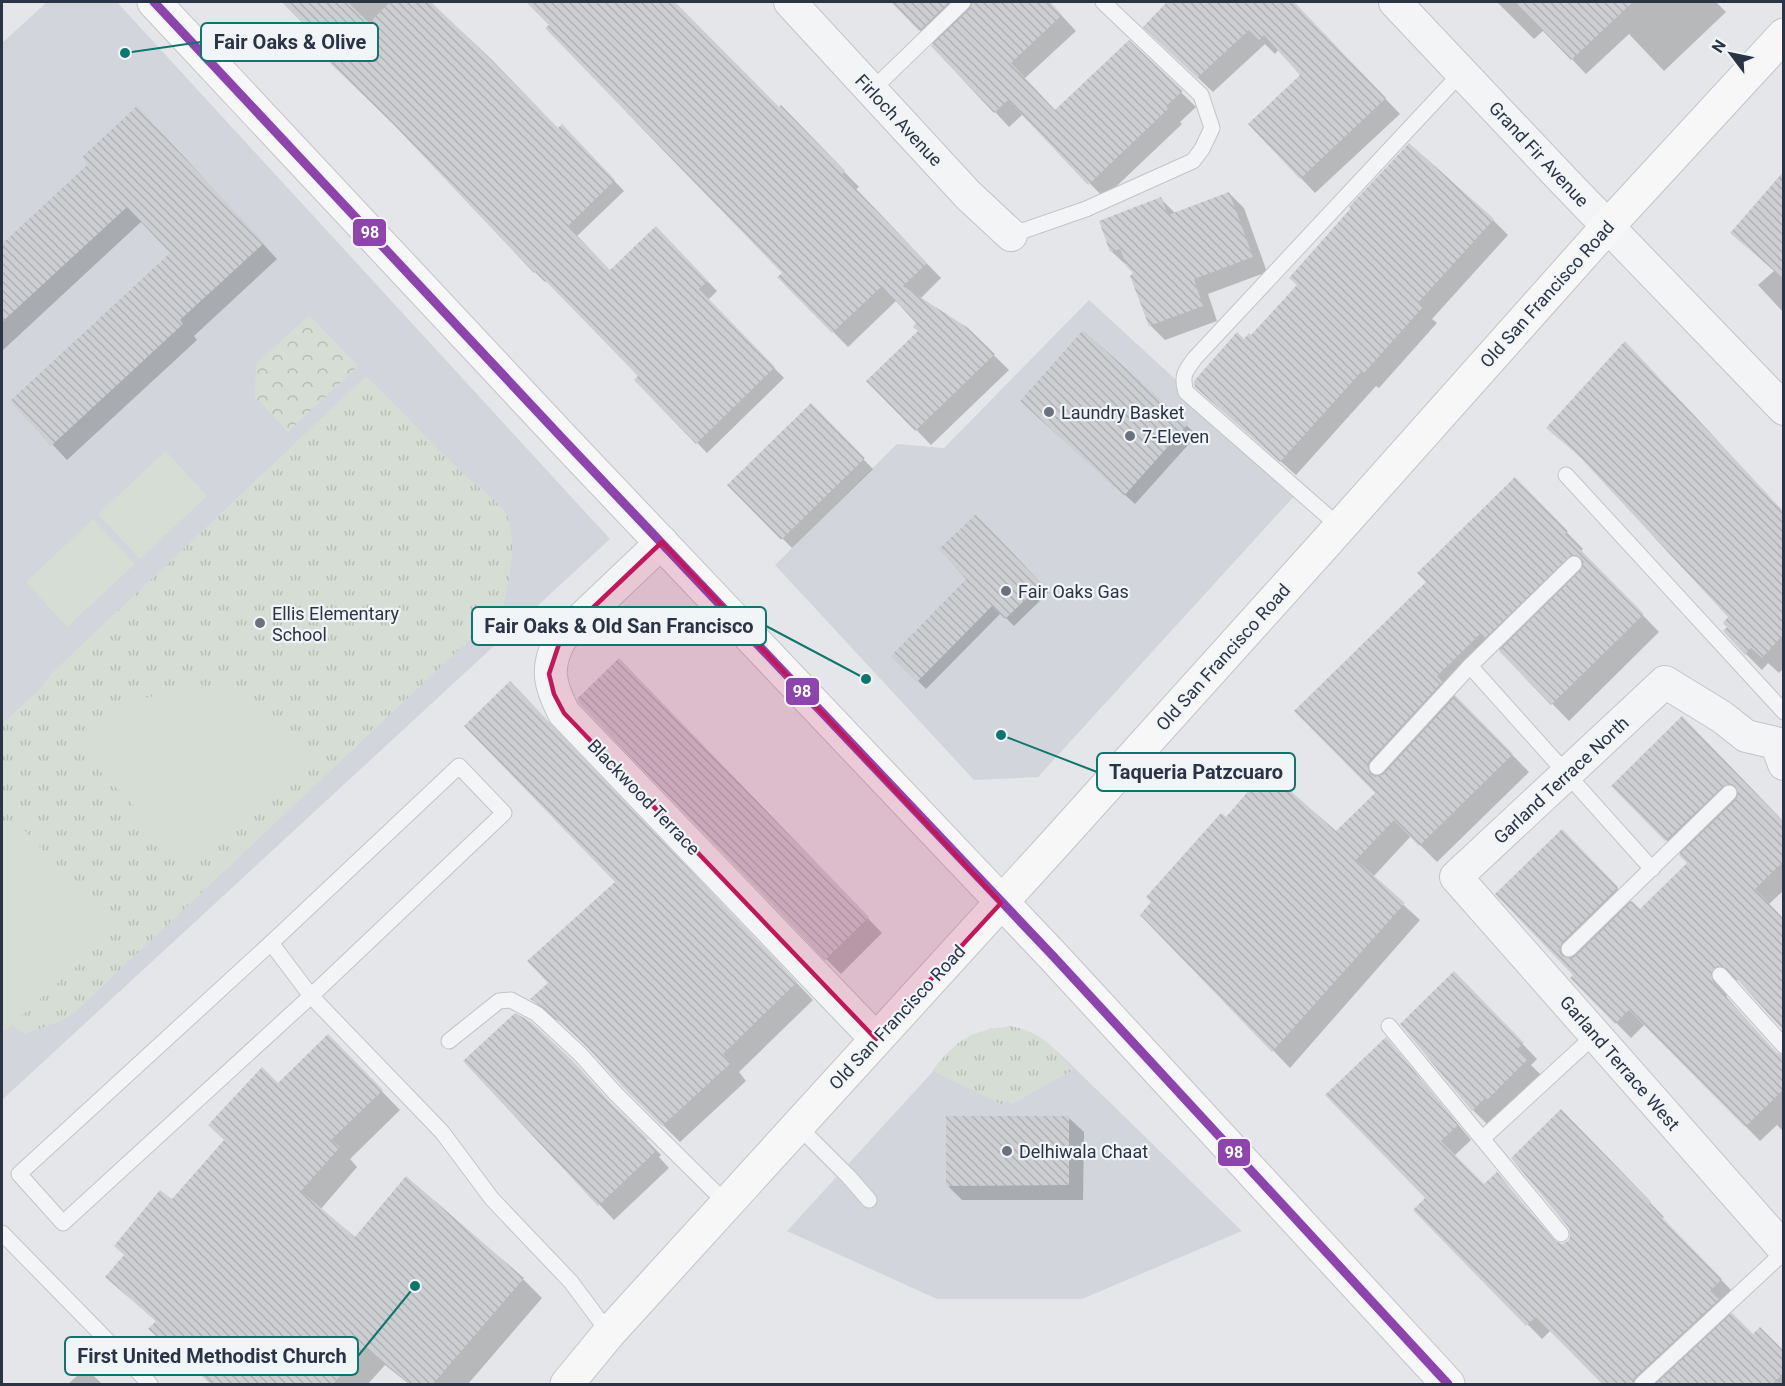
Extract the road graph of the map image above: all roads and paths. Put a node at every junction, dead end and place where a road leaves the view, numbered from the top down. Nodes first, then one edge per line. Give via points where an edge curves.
1 (154, 2) edge
2 (790, 2) edge
3 (963, 2) edge
4 (1103, 2) edge
5 (1395, 2) edge
6 (1784, 35) edge
7 (1462, 72) junction
8 (872, 90) junction
9 (1608, 226) junction
10 (1011, 235) joint
11 (1784, 410) edge
12 (1566, 475) dead end
13 (1340, 527) junction
14 (662, 542) junction
15 (1574, 564) dead end
16 (1470, 666) junction
17 (1784, 712) edge
18 (1781, 748) edge
19 (1377, 767) dead end
20 (1567, 775) junction
21 (1729, 793) dead end
22 (1652, 869) junction
23 (1456, 877) joint
24 (1001, 903) junction
25 (271, 943) junction
26 (1569, 949) dead end
27 (1720, 975) dead end
28 (311, 996) junction
29 (1389, 1026) dead end
30 (1595, 1035) junction
31 (876, 1040) junction
32 (449, 1041) dead end
33 (1784, 1046) edge
34 (798, 1126) junction
35 (1484, 1138) junction
36 (869, 1200) dead end
37 (727, 1204) junction
38 (2, 1233) edge
39 (1561, 1234) dead end
40 (1784, 1250) edge
41 (609, 1333) junction
42 (150, 1384) edge
43 (567, 1384) edge
44 (1448, 1384) edge
45 (1642, 1384) edge

1 - 14 main road
2 - 8 street, Firloch Avenue
3 - 8 lane
4 - 10 lane via 1201,95 1212,128 1192,161 1086,209
5 - 7 street, Grand Fir Avenue
6 - 9 main road, Old San Francisco Road
7 - 9 street, Grand Fir Avenue
7 - 13 lane via 1185,370 1182,379 1186,392
8 - 10 street, Firloch Avenue via 968,195
9 - 11 street, Grand Fir Avenue
9 - 13 main road, Old San Francisco Road
12 - 17 lane
13 - 24 main road, Old San Francisco Road
14 - 24 main road
14 - 31 street, Blackwood Terrace via 561,638 553,652 549,674 554,694 564,713
15 - 16 lane
16 - 19 lane
16 - 20 lane
18 - 20 street, Garland Terrace North via 1746,736 1665,682
20 - 22 lane
20 - 23 street, Garland Terrace North
21 - 22 lane
22 - 26 lane
23 - 30 street, Garland Terrace West
24 - 31 main road, Old San Francisco Road
24 - 44 main road
25 - 28 lane
25 - 28 lane via 459,766 504,813
25 - 28 lane via 19,1174 63,1223
27 - 33 lane
28 - 41 lane via 441,1132 492,1199 571,1282
29 - 35 lane
30 - 35 lane
30 - 40 street, Garland Terrace West
31 - 34 main road, Old San Francisco Road
32 - 37 lane via 498,1001 511,1000 537,1014
34 - 36 lane
34 - 37 main road, Old San Francisco Road
35 - 39 lane
37 - 41 main road, Old San Francisco Road
38 - 42 lane
40 - 45 lane
41 - 43 main road, Old San Francisco Road

